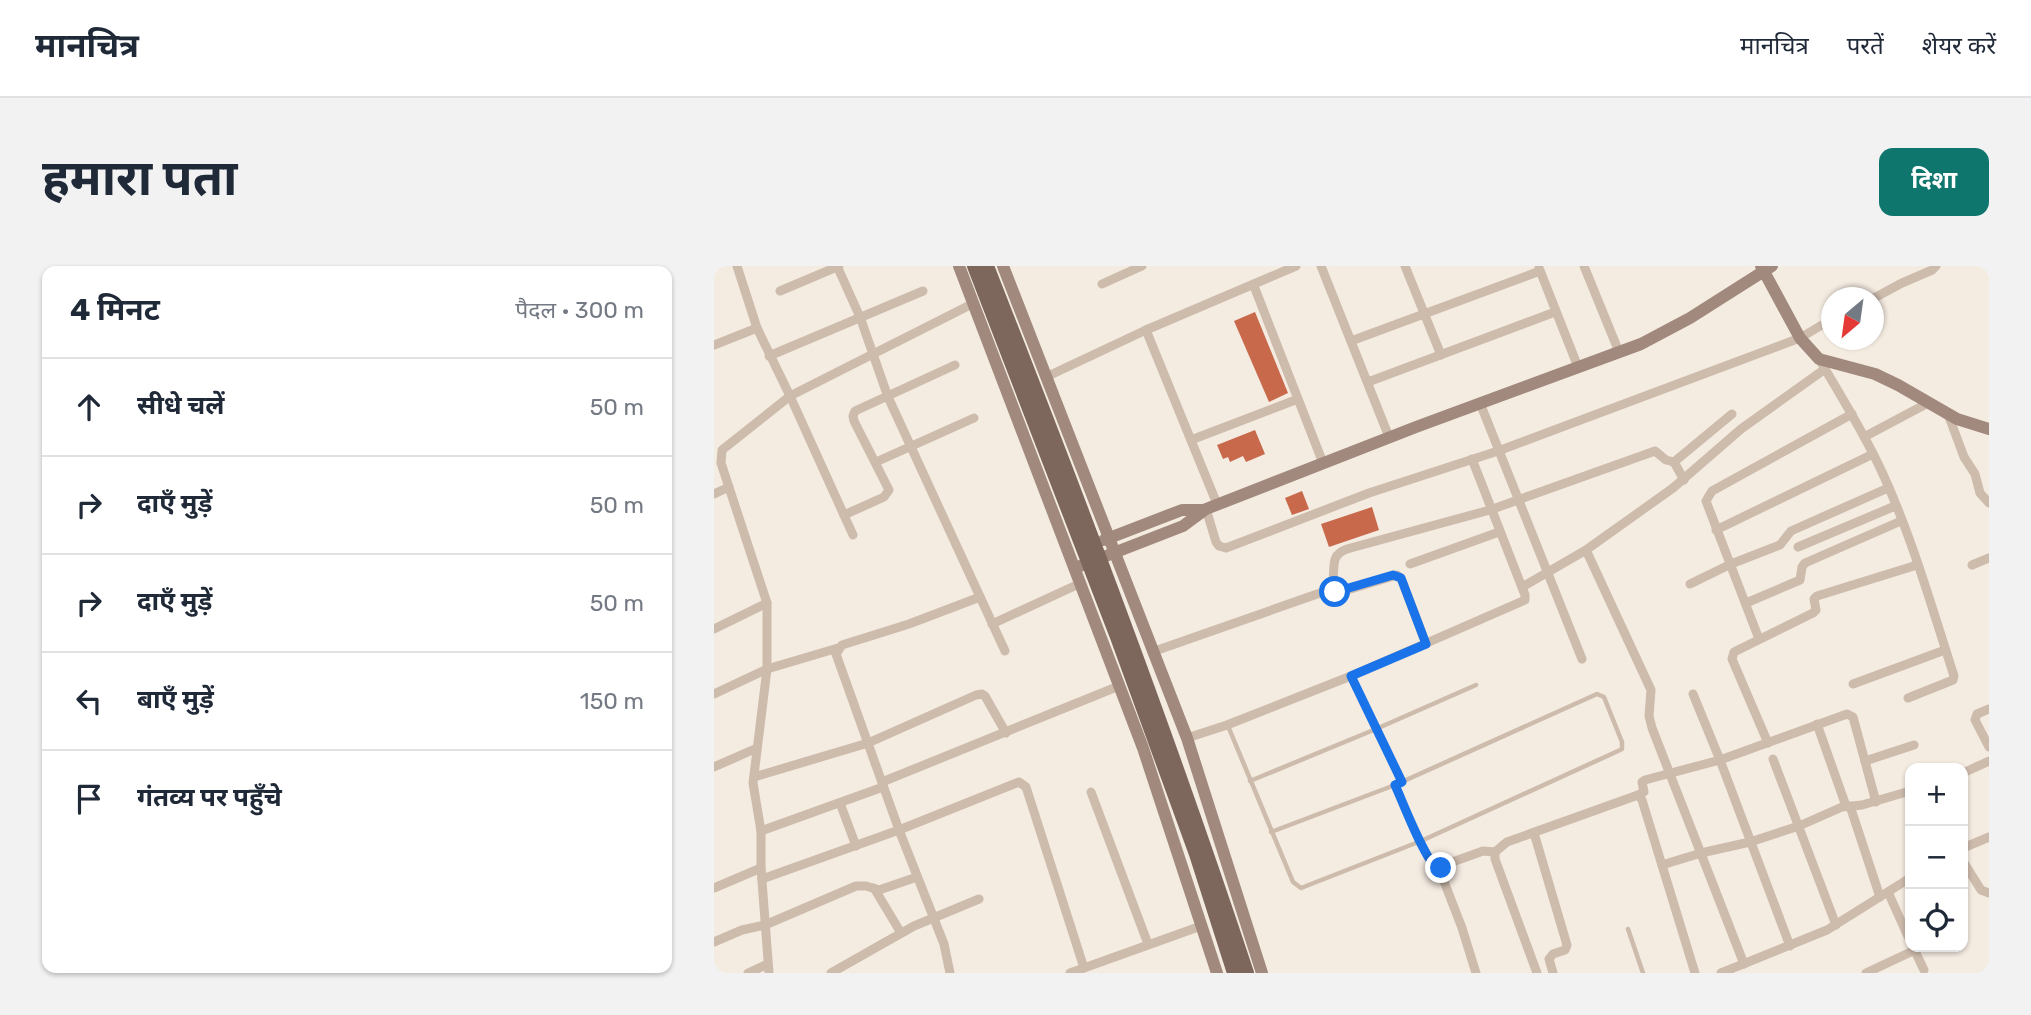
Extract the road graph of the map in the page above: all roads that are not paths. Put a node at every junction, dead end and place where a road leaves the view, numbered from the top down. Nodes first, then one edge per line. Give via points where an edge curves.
1 (737, 266) edge
2 (837, 266) edge
3 (959, 266) edge
4 (974, 266) edge
5 (987, 266) edge
6 (1003, 266) edge
7 (1142, 266) edge
8 (1296, 266) edge
9 (1321, 266) edge
10 (1405, 266) edge
11 (1584, 266) edge
12 (1936, 266) edge
13 (1765, 268) edge
14 (1539, 269) edge
15 (1101, 284) dead end
16 (1254, 286) junction
17 (780, 291) dead end
18 (923, 292) dead end
19 (1884, 293) edge
20 (974, 303) junction
21 (1555, 312) junction
22 (1424, 313) junction
23 (860, 317) junction
24 (1821, 325) edge
25 (757, 328) junction
26 (1146, 330) junction
27 (1800, 338) junction
28 (1351, 341) junction
29 (714, 345) edge
30 (1619, 352) junction
31 (1441, 355) junction
32 (768, 356) junction
33 (874, 356) junction
34 (1822, 364) junction
35 (955, 365) dead end
36 (1578, 367) junction
37 (1046, 377) junction
38 (1368, 382) junction
39 (790, 396) junction
40 (888, 397) junction
41 (1298, 398) junction
42 (1480, 403) junction
43 (1928, 403) junction
44 (1732, 414) dead end
45 (1852, 414) junction
46 (1948, 414) junction
47 (974, 418) dead end
48 (1989, 429) edge
49 (1389, 437) junction
50 (1864, 437) junction
51 (1191, 440) junction
52 (912, 446) junction
53 (1497, 451) junction
54 (1873, 454) junction
55 (1472, 459) junction
56 (876, 462) junction
57 (1674, 462) junction
58 (1323, 463) junction
59 (1684, 480) junction
60 (729, 487) junction
61 (1888, 488) junction
62 (714, 494) edge
63 (1519, 500) junction
64 (1989, 503) edge
65 (1895, 506) junction
66 (1209, 507) junction
67 (1490, 510) junction
68 (844, 515) junction
69 (1901, 521) junction
70 (1716, 530) junction
71 (1499, 532) junction
72 (853, 536) dead end
73 (1109, 538) junction
74 (1798, 547) dead end
75 (1082, 548) junction
76 (1586, 550) junction
77 (1115, 553) junction
78 (1989, 558) edge
79 (1087, 563) junction
80 (1410, 564) dead end
81 (1731, 564) junction
82 (1917, 565) junction
83 (1972, 565) dead end
84 (1548, 572) junction
85 (1081, 583) junction
86 (1690, 584) dead end
87 (1522, 587) junction
88 (1323, 592) junction
89 (980, 597) junction
90 (767, 603) junction
91 (1746, 603) junction
92 (992, 624) junction
93 (714, 629) edge
94 (1759, 639) junction
95 (1426, 644) junction
96 (838, 648) junction
97 (1945, 650) junction
98 (1005, 651) dead end
99 (1152, 652) junction
100 (1582, 659) dead end
101 (767, 669) junction
102 (1351, 676) junction
103 (1853, 684) dead end
104 (1476, 685) dead end
105 (1119, 686) junction
106 (714, 694) edge
107 (1693, 694) dead end
108 (1908, 698) dead end
109 (1989, 709) edge
110 (1817, 724) junction
111 (1227, 725) junction
112 (1376, 729) junction
113 (1006, 733) junction
114 (1187, 738) junction
115 (868, 743) junction
116 (1768, 743) junction
117 (1914, 745) dead end
118 (1989, 747) edge
119 (757, 748) junction
120 (1773, 759) dead end
121 (1720, 760) junction
122 (1865, 761) junction
123 (1989, 761) edge
124 (714, 767) edge
125 (1968, 770) edge
126 (1671, 773) junction
127 (754, 777) junction
128 (1250, 781) junction
129 (1402, 782) junction
130 (883, 784) junction
131 (1395, 785) junction
132 (1091, 793) dead end
133 (1905, 793) edge
134 (1638, 795) junction
135 (1876, 802) junction
136 (840, 803) junction
137 (1848, 806) junction
138 (1799, 826) junction
139 (899, 830) junction
140 (761, 831) junction
141 (1271, 832) junction
142 (1534, 832) junction
143 (1989, 836) edge
144 (1421, 842) junction
145 (1749, 842) junction
146 (856, 846) junction
147 (1968, 846) edge
148 (1495, 852) junction
149 (1701, 853) junction
150 (1662, 865) junction
151 (761, 868) junction
152 (1968, 869) edge
153 (1440, 871) junction
154 (917, 877) junction
155 (762, 879) junction
156 (1905, 881) edge
157 (714, 888) edge
158 (874, 888) junction
159 (1989, 892) edge
160 (1884, 895) junction
161 (979, 899) dead end
162 (934, 918) junction
163 (765, 925) junction
164 (1836, 925) junction
165 (1200, 926) junction
166 (1628, 929) dead end
167 (1905, 932) edge
168 (901, 933) junction
169 (714, 942) edge
170 (1148, 944) junction
171 (1790, 946) junction
172 (1905, 951) edge
173 (1916, 952) edge
174 (1744, 964) junction
175 (1084, 968) junction
176 (768, 969) edge
177 (1924, 970) dead end
178 (748, 973) edge
179 (831, 973) edge
180 (950, 973) edge
181 (1070, 973) edge
182 (1217, 973) edge
183 (1234, 973) edge
184 (1247, 973) edge
185 (1262, 973) edge
186 (1476, 973) edge
187 (1537, 973) edge
188 (1553, 973) edge
189 (1643, 973) edge
190 (1695, 973) edge
191 (1721, 973) edge
192 (1866, 973) edge

1 - 25 street
2 - 17 street
2 - 23 street
3 - 20 main road
4 - 75 main road
5 - 75 main road
6 - 37 main road
7 - 15 street
8 - 16 street
9 - 28 street
10 - 22 street
11 - 30 street
12 - 19 street
13 - 27 main road
13 - 30 main road via 1665,333
14 - 21 street
14 - 22 street
16 - 26 street
16 - 41 street
18 - 23 street
20 - 33 street
20 - 75 main road
21 - 31 street
21 - 36 street
22 - 28 street
22 - 31 street
23 - 32 street
23 - 33 street
24 - 27 street
25 - 29 street
25 - 32 street
26 - 37 street
26 - 51 street
27 - 34 main road
27 - 53 street
28 - 38 street
30 - 36 main road
31 - 38 street
32 - 39 street
33 - 39 street
33 - 40 street
34 - 43 main road via 1875,374
34 - 45 street
34 - 59 street
35 - 40 street
36 - 42 main road
37 - 73 main road
38 - 49 street
39 - 60 street via 722,450
39 - 68 street
40 - 52 street
40 - 56 street via 853,416
41 - 51 street
41 - 58 street
42 - 49 main road
42 - 53 street
43 - 46 main road
43 - 50 street
44 - 57 street
45 - 50 street
45 - 70 street via 1712,492 1706,506
46 - 48 main road
46 - 64 street via 1978,489
47 - 52 street
49 - 58 main road
50 - 54 street
51 - 66 street
52 - 56 street
52 - 89 street
53 - 55 street
53 - 63 street
54 - 61 street
54 - 70 street
55 - 66 street via 1226,548 1216,542
55 - 67 street
56 - 68 street via 888,486 887,495
57 - 59 street
57 - 63 street via 1654,451
58 - 66 main road
59 - 76 street
60 - 62 street
60 - 90 street
61 - 65 street
61 - 81 street via 1791,531 1780,545
63 - 67 street
63 - 84 street
65 - 69 street
65 - 74 street
66 - 73 main road via 1182,510
66 - 77 main road via 1183,526
67 - 71 street
67 - 88 street via 1338,552 1333,582
68 - 72 street
69 - 82 street
69 - 91 street via 1805,563 1800,580
70 - 81 street
71 - 80 street
71 - 87 street
73 - 75 main road
73 - 77 main road
75 - 79 main road
75 - 79 main road
76 - 84 street
76 - 126 street via 1651,690 1650,722
77 - 79 main road
77 - 99 main road
78 - 83 street
79 - 85 main road
79 - 183 main road via 1196,854
79 - 184 main road via 1192,810
81 - 86 street
81 - 91 street
82 - 94 street via 1817,596 1815,612
82 - 97 street
84 - 87 street
84 - 100 street
85 - 92 street
85 - 105 main road
87 - 95 street via 1525,600 1520,603
88 - 95 street via 1344,591 1397,575
88 - 99 street
89 - 92 street
89 - 96 street
90 - 93 street
90 - 101 street
91 - 94 street
92 - 98 street
94 - 116 street via 1734,652 1732,660
95 - 102 street
96 - 101 street
96 - 115 street via 836,654
97 - 103 street
97 - 108 street via 1953,680
99 - 114 main road
101 - 106 street
101 - 119 street
102 - 111 street
102 - 112 lane
104 - 112 lane
105 - 113 street
105 - 165 main road
107 - 121 street
109 - 118 street via 1975,720
110 - 116 street
110 - 122 street via 1851,715
110 - 137 street
111 - 114 street
111 - 128 lane
112 - 128 lane
112 - 129 lane
113 - 115 street via 982,694
113 - 130 street
114 - 185 main road
115 - 127 street
115 - 130 street
116 - 121 street
117 - 122 street
119 - 124 street
119 - 127 street
120 - 138 street
121 - 126 street
121 - 145 street
122 - 135 street
123 - 125 street
126 - 134 street via 1643,781 1644,792
126 - 149 street
127 - 140 street
128 - 141 lane
129 - 131 lane
129 - 144 lane via 1597,694 1604,697 1622,742 1618,751
130 - 136 street
130 - 139 street
131 - 141 lane
131 - 144 lane
132 - 170 street
133 - 135 street
134 - 142 street
134 - 150 street
135 - 137 street
136 - 140 street
136 - 146 street
137 - 138 street
137 - 160 street
138 - 145 street
138 - 164 street
139 - 146 street
139 - 154 street
139 - 175 street via 1015,782 1024,783
140 - 151 street
141 - 144 lane via 1293,882 1301,888
142 - 148 street
142 - 188 street via 1567,945 1549,959
143 - 147 street
144 - 153 lane via 1430,863
145 - 149 street
145 - 171 street
146 - 155 street
148 - 153 street via 1483,851 1444,865
148 - 187 street
149 - 150 street
149 - 174 street
150 - 190 street
151 - 155 street
151 - 157 street
152 - 159 street via 1982,890
153 - 186 street
154 - 158 street
154 - 162 street
155 - 163 street
156 - 160 street
158 - 163 street via 856,886
158 - 168 street
160 - 164 street
160 - 167 street
161 - 162 street
162 - 168 street
162 - 180 street
163 - 169 street
163 - 176 street
164 - 171 street
165 - 170 street
165 - 182 main road
166 - 189 lane
168 - 179 street
170 - 175 street
171 - 174 street
172 - 192 street
173 - 177 street
174 - 191 street
175 - 181 street
176 - 178 street

